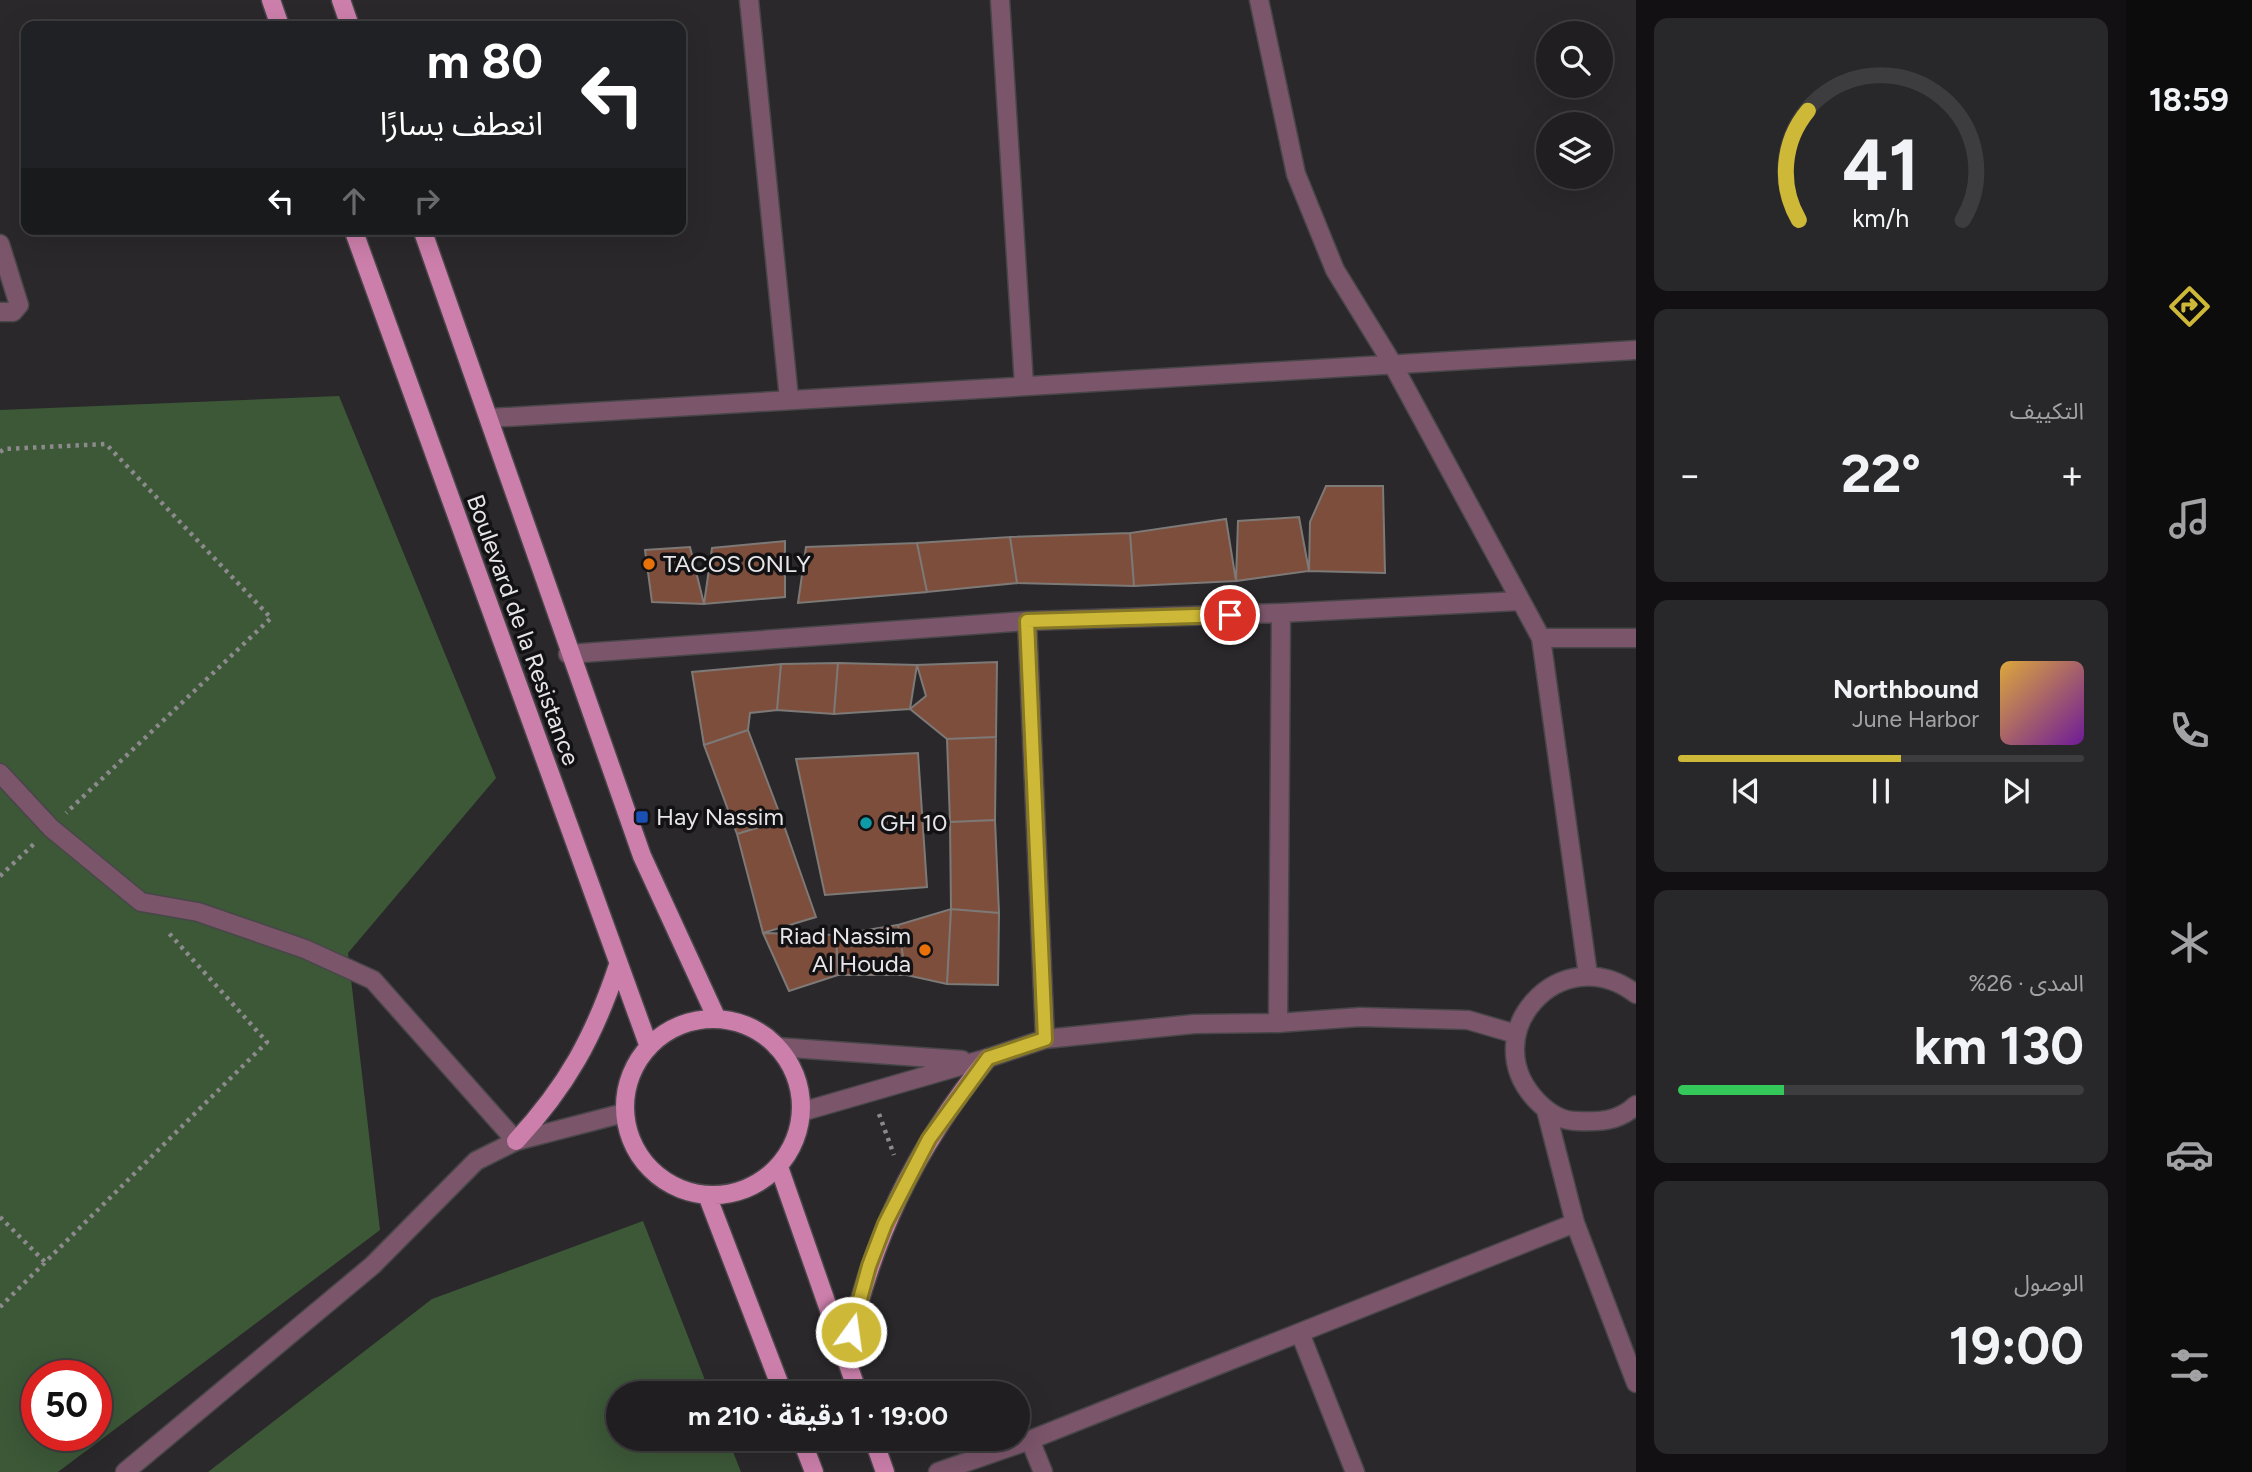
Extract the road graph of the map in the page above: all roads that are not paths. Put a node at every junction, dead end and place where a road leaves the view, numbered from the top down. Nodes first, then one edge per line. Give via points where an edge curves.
1 (271, 0) edge
2 (341, 0) edge
3 (749, 0) edge
4 (1000, 0) edge
5 (1259, 0) edge
6 (278, 21) edge
7 (348, 21) edge
8 (355, 235) edge
9 (424, 235) edge
10 (0, 244) edge
11 (0, 312) edge
12 (1636, 350) edge
13 (1392, 363) junction
14 (1024, 385) junction
15 (789, 399) junction
16 (490, 418) junction
17 (1520, 601) junction
18 (1281, 613) junction
19 (1027, 621) junction
20 (1541, 638) junction
21 (1636, 638) edge
22 (568, 653) junction
23 (0, 773) edge
24 (618, 965) junction
25 (1588, 975) junction
26 (1636, 994) edge
27 (717, 1019) junction
28 (1278, 1023) junction
29 (1516, 1034) junction
30 (1045, 1039) junction
31 (649, 1047) junction
32 (777, 1047) junction
33 (982, 1059) junction
34 (1636, 1105) edge
35 (1546, 1110) junction
36 (801, 1112) junction
37 (624, 1113) junction
38 (516, 1141) junction
39 (779, 1167) junction
40 (707, 1195) junction
41 (1575, 1223) junction
42 (1300, 1333) junction
43 (846, 1355) junction
44 (778, 1381) edge
45 (854, 1381) edge
46 (1636, 1383) edge
47 (1030, 1440) joint
48 (806, 1451) edge
49 (877, 1451) edge
50 (998, 1451) edge
51 (125, 1472) edge
52 (814, 1472) edge
53 (884, 1472) edge
54 (938, 1472) edge
55 (1044, 1472) edge
56 (1355, 1472) edge

1 - 6 main road
2 - 7 main road
3 - 15 street
4 - 14 street
5 - 13 street via 1296,174 1335,270
8 - 24 main road, Boulevard de la Resistance
9 - 16 main road, Boulevard de la Resistance
10 - 11 street via 19,305 13,312
12 - 13 street
13 - 14 street
13 - 17 street
14 - 15 street
15 - 16 street
16 - 22 main road, Boulevard de la Resistance
17 - 18 street
17 - 20 street
18 - 19 street
18 - 28 street
19 - 22 street
19 - 30 street
20 - 21 street
20 - 25 street
22 - 27 main road, Boulevard de la Resistance via 642,856
23 - 38 street via 51,828 141,902 198,912 305,949 373,980
24 - 31 main road, Boulevard de la Resistance
24 - 38 main road via 602,1014 579,1060 551,1103
25 - 26 street via 1623,985
25 - 29 street via 1563,980 1541,993 1526,1010
27 - 31 main road via 680,1026
27 - 32 main road via 760,1033
28 - 29 street via 1430,1017 1468,1020
28 - 30 street via 1194,1024
29 - 35 street via 1515,1059 1528,1092
30 - 33 street
31 - 37 main road via 626,1088
32 - 33 street
32 - 36 main road via 799,1089
33 - 36 street
33 - 43 main road via 904,1182 869,1266
34 - 35 street via 1603,1122 1569,1121
35 - 41 street
36 - 39 main road via 794,1141
37 - 38 street
37 - 40 main road via 630,1137 651,1169 682,1190
38 - 51 street via 477,1161 373,1265
39 - 40 main road via 734,1193
39 - 43 main road
40 - 44 main road
41 - 42 street
41 - 46 street
42 - 47 street
42 - 56 street
43 - 45 main road
47 - 55 street
48 - 52 main road
49 - 53 main road
50 - 54 street

